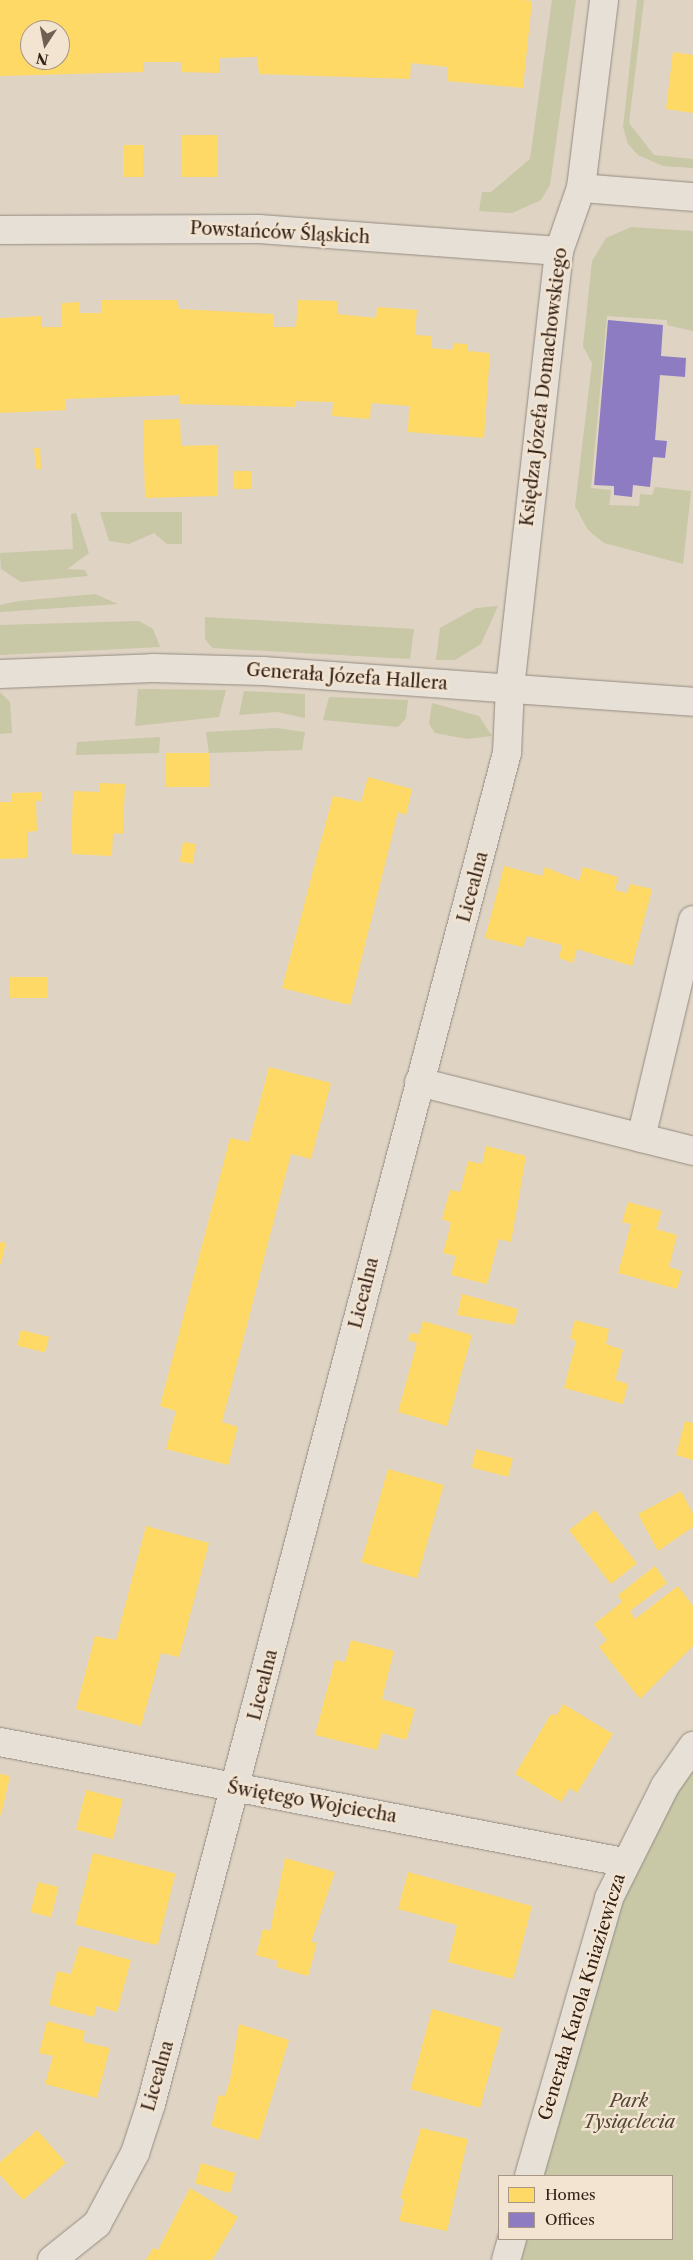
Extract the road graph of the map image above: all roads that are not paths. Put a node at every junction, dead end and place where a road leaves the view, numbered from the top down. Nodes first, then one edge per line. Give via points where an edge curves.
1 (604, 0) edge
2 (581, 188) junction
3 (693, 198) edge
4 (0, 230) edge
5 (559, 251) junction
6 (0, 674) edge
7 (510, 688) junction
8 (693, 702) edge
9 (693, 920) edge
10 (419, 1082) junction
11 (641, 1138) junction
12 (693, 1151) edge
13 (0, 1742) edge
14 (693, 1746) edge
15 (237, 1788) junction
16 (623, 1862) junction
17 (529, 2175) edge
18 (512, 2240) edge
19 (52, 2260) edge
20 (506, 2260) edge

1 - 2 street, Księdza Józefa Domachowskiego
2 - 3 street
2 - 5 street, Księdza Józefa Domachowskiego
4 - 5 street, Powstańców Śląskich via 259,229
5 - 7 street, Księdza Józefa Domachowskiego
6 - 7 street, Generała Józefa Hallera via 186,668
7 - 8 street, Generała Józefa Hallera
7 - 10 street, Licealna via 507,753
9 - 11 street
10 - 11 street
10 - 15 street, Licealna
11 - 12 street
13 - 15 street, Świętego Wojciecha
14 - 16 street, Generała Karola Kniaziewicza
15 - 16 street, Świętego Wojciecha
15 - 19 street, Licealna via 135,2153 97,2224
16 - 17 street, Generała Karola Kniaziewicza via 599,1928
18 - 20 street

